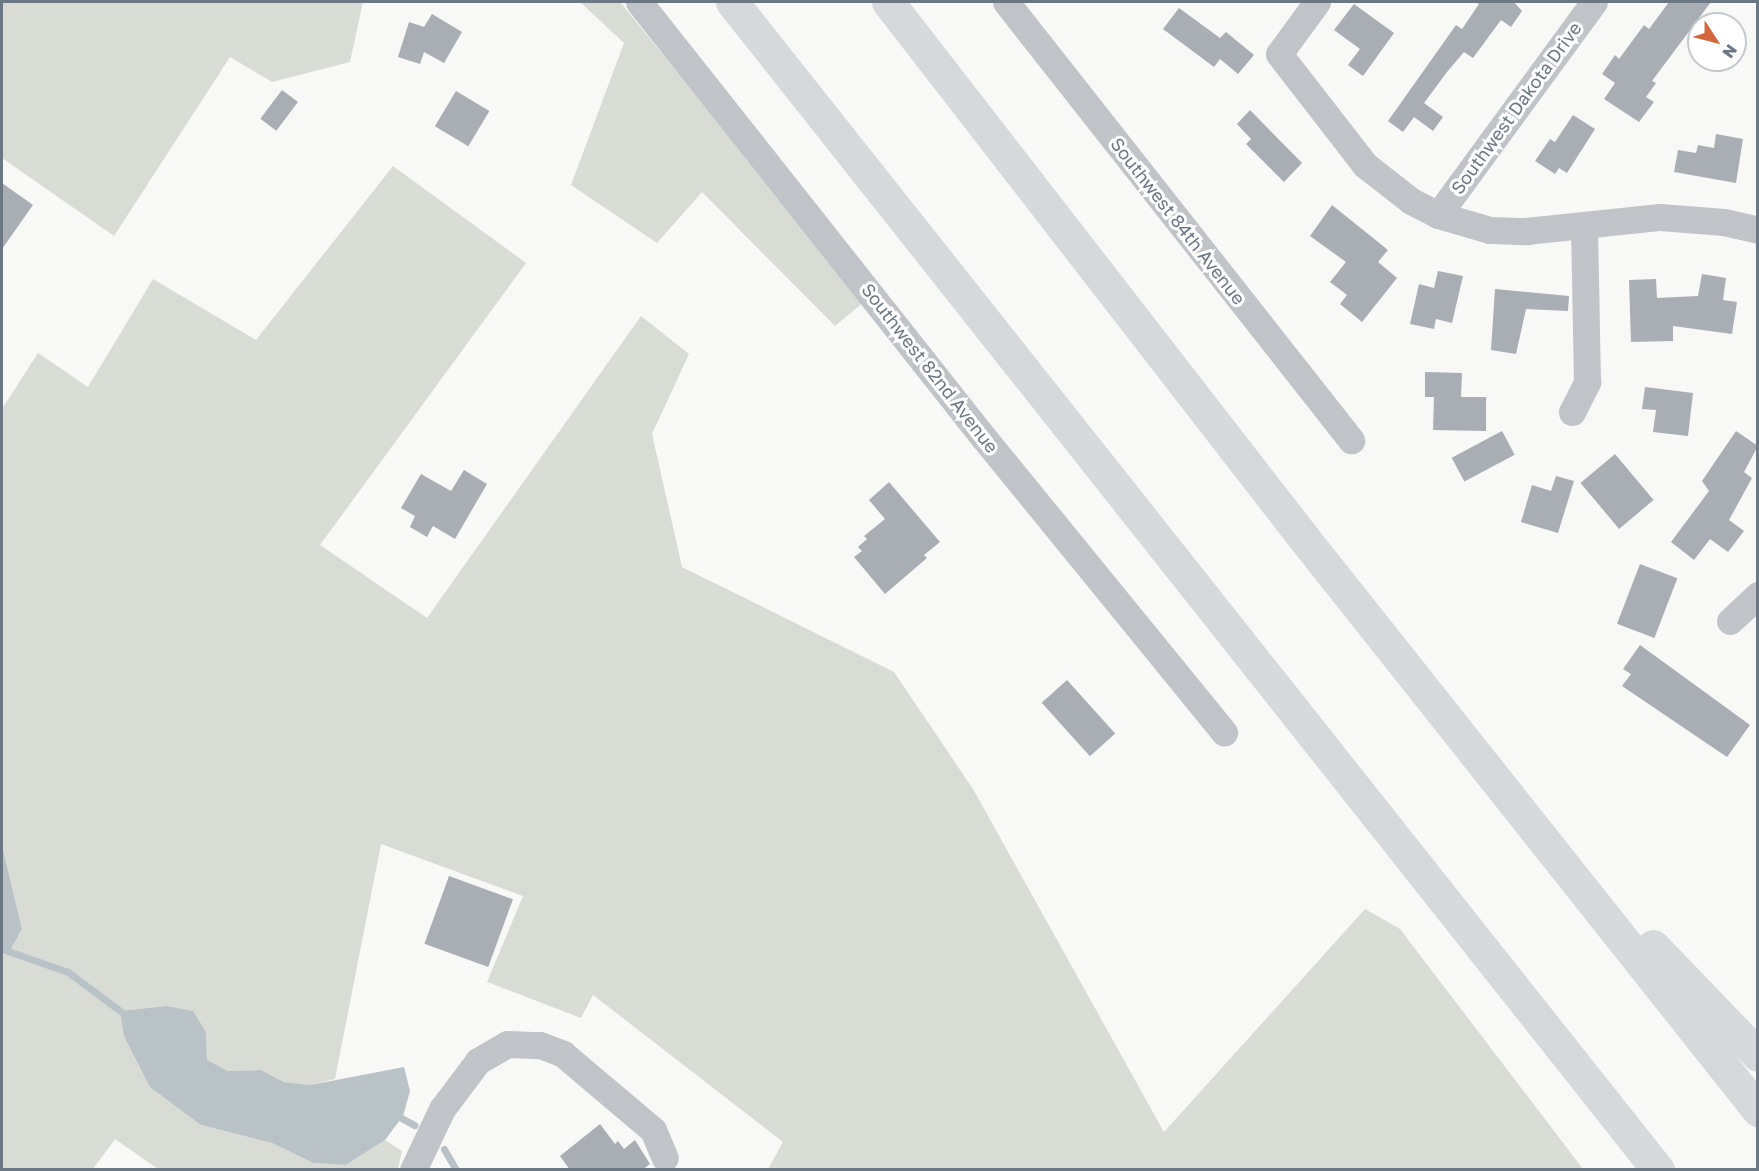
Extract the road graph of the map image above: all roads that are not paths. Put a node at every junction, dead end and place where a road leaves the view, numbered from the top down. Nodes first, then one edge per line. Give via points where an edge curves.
1 (639, 2) edge
2 (732, 2) edge
3 (888, 2) edge
4 (1006, 2) edge
5 (1317, 2) edge
6 (1594, 2) edge
7 (1438, 215) junction
8 (1754, 222) edge
9 (1584, 225) junction
10 (1572, 412) dead end
11 (1351, 440) dead end
12 (1758, 596) edge
13 (1730, 621) dead end
14 (1224, 732) dead end
15 (1517, 803) junction
16 (1758, 1056) edge
17 (1758, 1110) edge
18 (665, 1158) dead end
19 (413, 1170) edge
20 (1658, 1170) edge

1 - 14 street, Southwest 82nd Avenue via 991,447
2 - 20 highway
3 - 15 highway via 1303,537
4 - 11 street, Southwest 84th Avenue
5 - 7 street via 1279,54 1365,165 1411,201
6 - 7 street, Southwest Dakota Drive
7 - 9 street via 1490,230
8 - 9 street via 1660,217
9 - 10 street via 1587,382
12 - 13 street
15 - 16 highway
15 - 17 highway
18 - 19 street via 653,1130 563,1054 540,1045 507,1044 478,1061 442,1109

